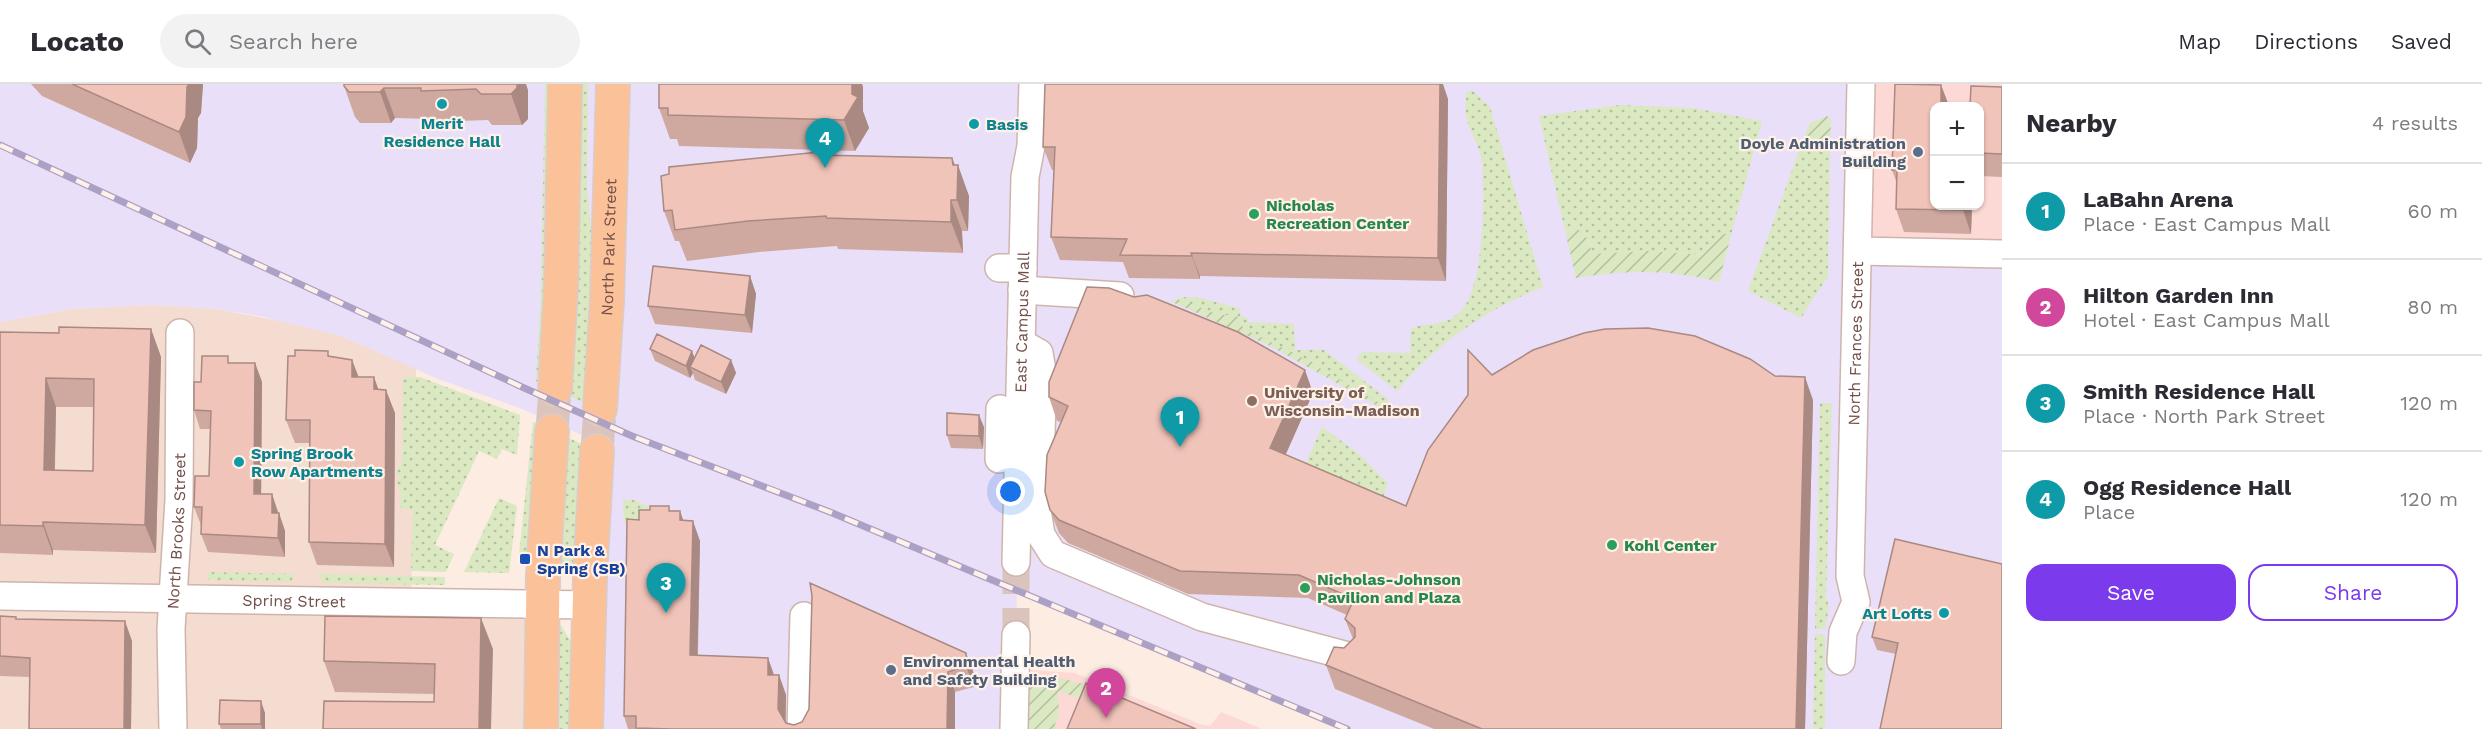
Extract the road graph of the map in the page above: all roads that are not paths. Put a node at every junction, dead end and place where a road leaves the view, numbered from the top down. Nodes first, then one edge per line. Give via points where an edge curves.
1 (565, 84) edge
2 (613, 84) edge
3 (1033, 84) edge
4 (1861, 84) edge
5 (1858, 251) junction
6 (2002, 254) edge
7 (1015, 275) junction
8 (1147, 305) edge
9 (180, 333) dead end
10 (1021, 343) junction
11 (555, 389) tunnel mouth
12 (600, 409) tunnel mouth
13 (552, 431) tunnel mouth
14 (597, 451) tunnel mouth
15 (999, 459) dead end
16 (1016, 562) tunnel mouth
17 (0, 596) edge
18 (175, 599) junction
19 (542, 604) junction
20 (589, 605) junction
21 (804, 616) dead end
22 (1016, 635) tunnel mouth
23 (1348, 656) edge
24 (1841, 661) dead end
25 (172, 729) edge
26 (541, 729) edge
27 (586, 729) edge
28 (801, 729) edge
29 (1014, 729) edge

1 - 11 main road
2 - 12 main road, North Park Street
3 - 7 street, East Campus Mall via 1031,146
4 - 5 street, North Frances Street
5 - 6 street
5 - 24 street, North Frances Street via 1850,576 1856,602 1843,632
7 - 8 street
7 - 10 street, East Campus Mall
9 - 18 street, North Brooks Street
10 - 15 street via 1005,354
10 - 16 street, East Campus Mall
10 - 23 street via 1039,353 1043,376 1038,516 1041,535 1053,554 1202,616
13 - 19 main road
14 - 20 main road
17 - 18 street, Spring Street
18 - 19 street, Spring Street
18 - 25 street, North Brooks Street via 171,629
19 - 20 street, Spring Street
19 - 26 main road
20 - 27 main road
21 - 28 street
22 - 29 street

